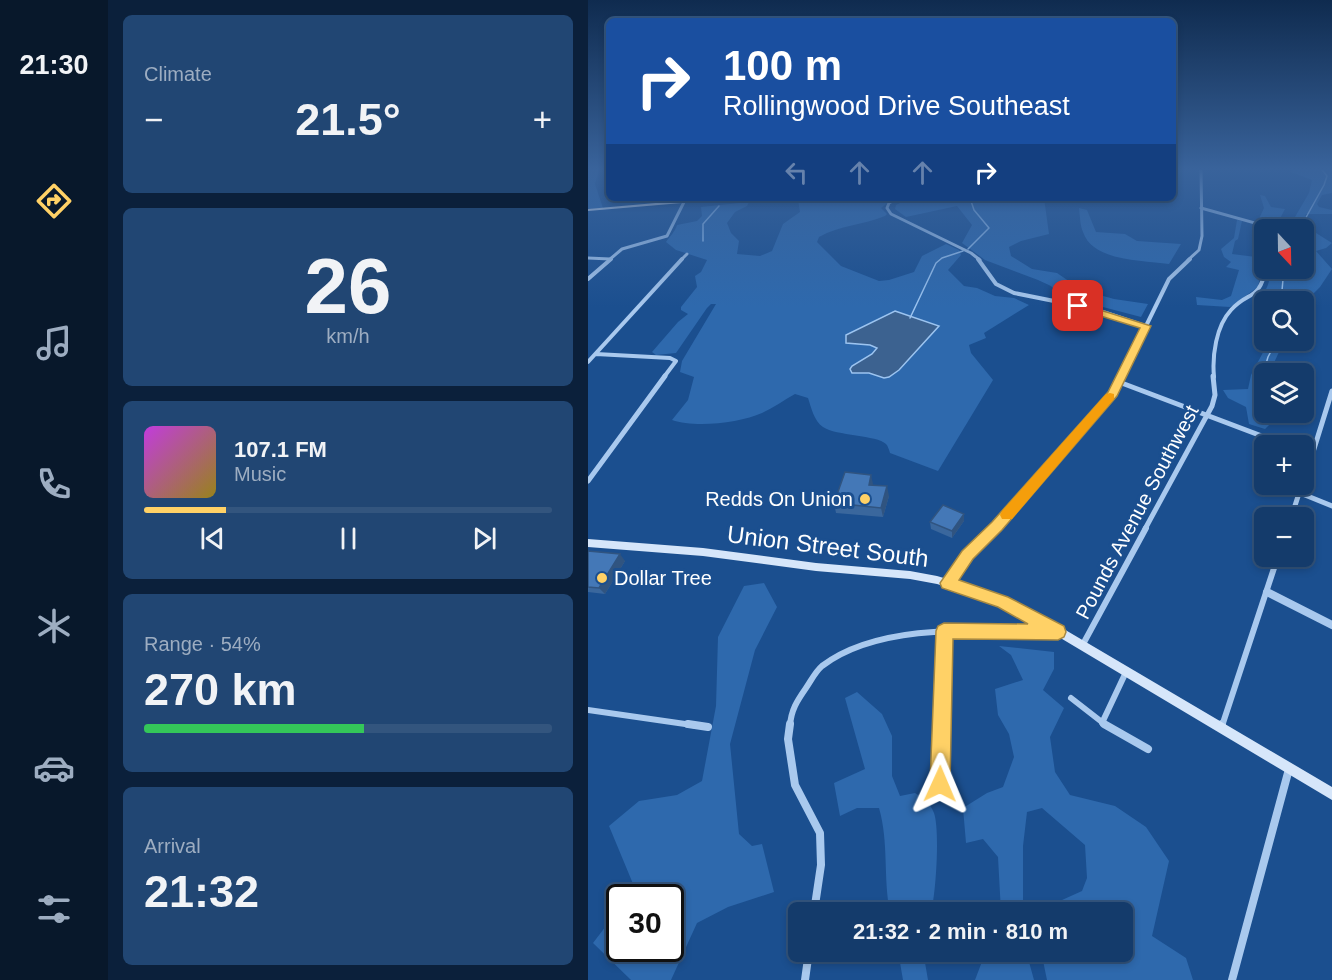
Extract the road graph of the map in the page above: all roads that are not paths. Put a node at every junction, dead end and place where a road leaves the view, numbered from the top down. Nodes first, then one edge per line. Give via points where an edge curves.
1 (677, 216) edge
2 (895, 216) edge
3 (1201, 216) edge
4 (1230, 216) edge
5 (1254, 222) edge
6 (687, 254) dead end
7 (588, 258) edge
8 (610, 259) junction
9 (588, 279) edge
10 (1265, 279) edge
11 (1146, 326) junction
12 (596, 354) junction
13 (588, 362) edge
14 (1119, 382) junction
15 (1331, 395) edge
16 (1208, 415) junction
17 (1260, 435) edge
18 (1314, 449) edge
19 (588, 481) edge
20 (1305, 495) edge
21 (1332, 506) edge
22 (588, 543) edge
23 (1274, 567) edge
24 (948, 583) junction
25 (1266, 592) junction
26 (1332, 625) edge
27 (944, 631) junction
28 (1058, 632) junction
29 (1082, 646) junction
30 (1126, 672) junction
31 (1071, 698) dead end
32 (588, 710) edge
33 (1102, 723) junction
34 (708, 727) dead end
35 (1221, 728) junction
36 (1148, 748) dead end
37 (1289, 769) junction
38 (940, 784) dead end
39 (1332, 794) edge
40 (815, 902) edge
41 (807, 962) edge
42 (805, 980) edge
43 (1232, 980) edge

1 - 8 street via 667,236 628,246
2 - 11 street via 971,253 996,284 1014,293 1094,309
3 - 11 street via 1199,250 1169,279
4 - 5 street
6 - 12 street
7 - 8 street
8 - 9 street
10 - 16 street, Pounds Avenue Southwest via 1259,292 1234,308 1223,324 1214,356 1215,399
11 - 14 street
12 - 13 street
12 - 19 street via 676,361
14 - 16 street
14 - 24 street via 997,526 967,555
15 - 18 street
16 - 17 street
16 - 29 street, Pounds Avenue Southwest
20 - 21 street
22 - 24 main road, Union Street South via 910,575
23 - 25 street
24 - 28 main road, Union Street South via 1003,602
25 - 26 street
25 - 35 street
27 - 28 street
27 - 38 street
27 - 40 street via 895,637 844,651 820,668 795,703 788,739 792,773 816,822 822,846
28 - 29 main road, Union Street South
29 - 30 main road, Union Street South
30 - 33 street
30 - 35 main road, Union Street South
31 - 33 street
32 - 34 street
33 - 36 street
35 - 37 main road, Union Street South
37 - 39 main road, Union Street South
37 - 43 street
41 - 42 street

